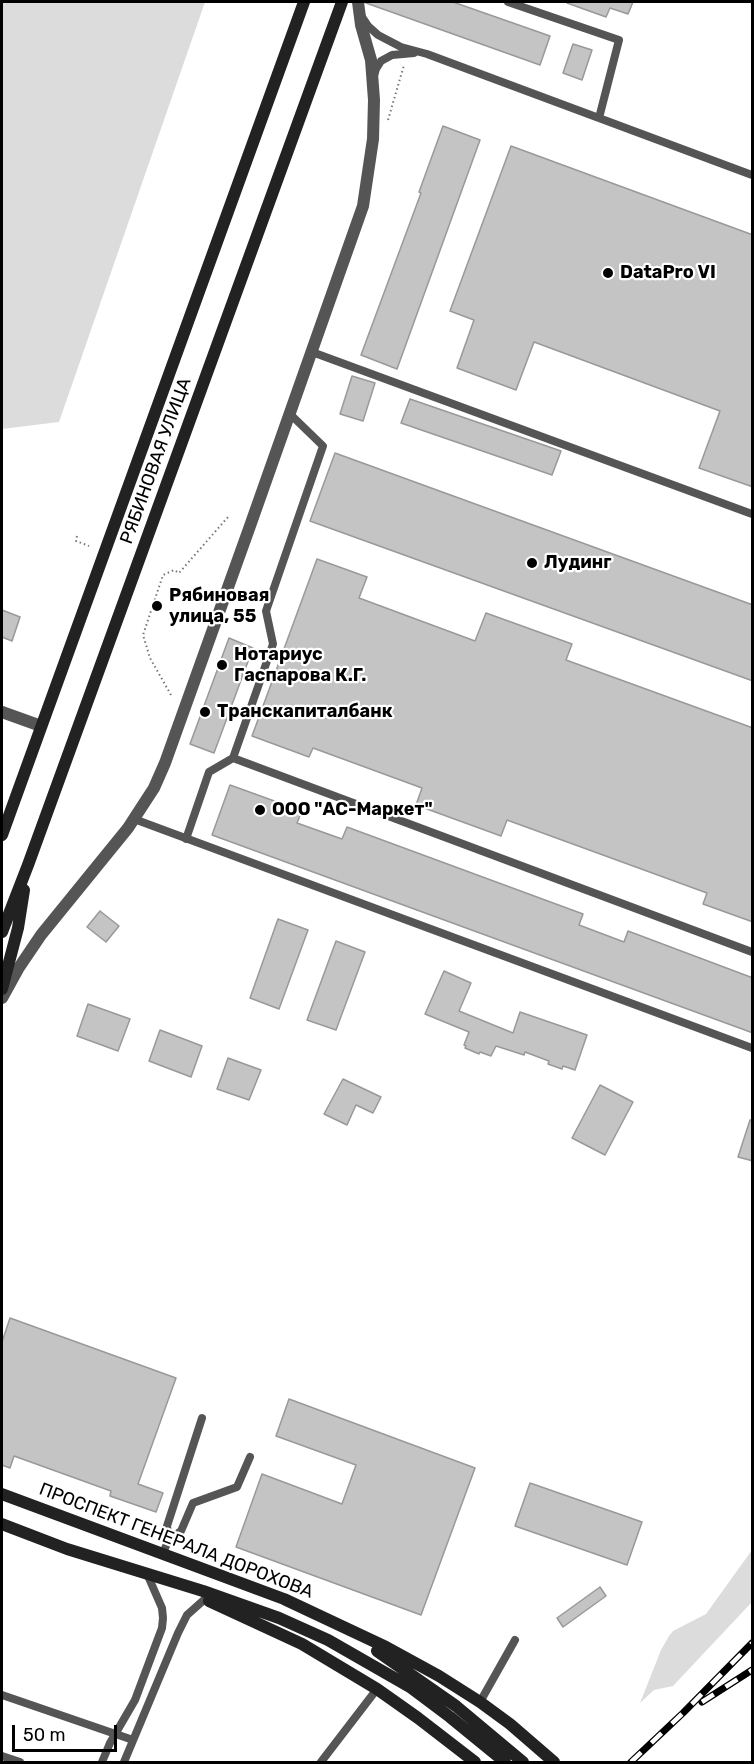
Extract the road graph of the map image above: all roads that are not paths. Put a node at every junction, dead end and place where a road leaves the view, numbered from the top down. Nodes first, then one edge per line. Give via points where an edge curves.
1 (304, 2) edge
2 (342, 2) edge
3 (508, 2) edge
4 (358, 7) edge
5 (427, 54) junction
6 (373, 80) junction
7 (599, 118) junction
8 (753, 175) edge
9 (312, 352) junction
10 (290, 414) junction
11 (753, 514) edge
12 (2, 712) edge
13 (41, 726) junction
14 (233, 758) junction
15 (134, 819) junction
16 (2, 835) edge
17 (186, 839) junction
18 (28, 866) junction
19 (2, 932) edge
20 (753, 952) edge
21 (2, 988) edge
22 (2, 998) edge
23 (753, 1048) edge
24 (202, 1418) dead end
25 (250, 1457) dead end
26 (2, 1494) edge
27 (2, 1524) edge
28 (169, 1539) junction
29 (164, 1553) junction
30 (119, 1565) junction
31 (148, 1576) junction
32 (205, 1599) junction
33 (336, 1624) junction
34 (515, 1640) dead end
35 (377, 1689) junction
36 (2, 1695) edge
37 (480, 1702) junction
38 (115, 1734) junction
39 (133, 1740) junction
40 (2, 1756) edge
41 (20, 1762) edge
42 (102, 1762) edge
43 (124, 1762) edge
44 (321, 1762) edge
45 (476, 1762) edge
46 (505, 1762) edge
47 (523, 1762) edge
48 (554, 1762) edge

1 - 13 main road, РЯБИНОВАЯ УЛИЦА
2 - 18 main road, РЯБИНОВАЯ УЛИЦА
3 - 7 lane via 619,40
4 - 5 lane via 378,35
4 - 6 street
5 - 6 lane via 392,55 381,61
5 - 7 lane
6 - 9 street via 374,139 363,206
7 - 8 lane
9 - 10 street
9 - 11 lane
10 - 14 lane via 323,446 266,611 273,644
10 - 15 street via 165,763
12 - 13 street
13 - 16 main road, РЯБИНОВАЯ УЛИЦА
14 - 17 lane via 209,772
14 - 20 lane
15 - 17 lane
15 - 22 street via 40,935
17 - 23 lane
18 - 19 main road, РЯБИНОВАЯ УЛИЦА
18 - 21 main road via 18,928
24 - 28 lane via 167,1526
25 - 28 lane via 237,1487 194,1503 181,1531
26 - 29 main road, ПРОСПЕКТ ГЕНЕРАЛА ДОРОХОВА
27 - 30 main road, ПРОСПЕКТ ГЕНЕРАЛА ДОРОХОВА
28 - 29 lane
29 - 33 main road, ПРОСПЕКТ ГЕНЕРАЛА ДОРОХОВА via 284,1599
30 - 31 main road, ПРОСПЕКТ ГЕНЕРАЛА ДОРОХОВА
30 - 46 main road, ПРОСПЕКТ ГЕНЕРАЛА ДОРОХОВА via 268,1614 328,1640 410,1687
31 - 32 main road, ПРОСПЕКТ ГЕНЕРАЛА ДОРОХОВА
31 - 38 lane via 162,1608 162,1628 135,1700
32 - 35 main road, ПРОСПЕКТ ГЕНЕРАЛА ДОРОХОВА via 302,1644
32 - 39 lane via 188,1615 178,1632
33 - 37 main road, ПРОСПЕКТ ГЕНЕРАЛА ДОРОХОВА
33 - 47 main road, ПРОСПЕКТ ГЕНЕРАЛА ДОРОХОВА via 456,1706
34 - 37 lane
35 - 44 lane
35 - 45 main road, ПРОСПЕКТ ГЕНЕРАЛА ДОРОХОВА
36 - 38 lane
37 - 48 main road, ПРОСПЕКТ ГЕНЕРАЛА ДОРОХОВА
38 - 39 lane
38 - 42 lane
39 - 43 lane
40 - 41 lane

